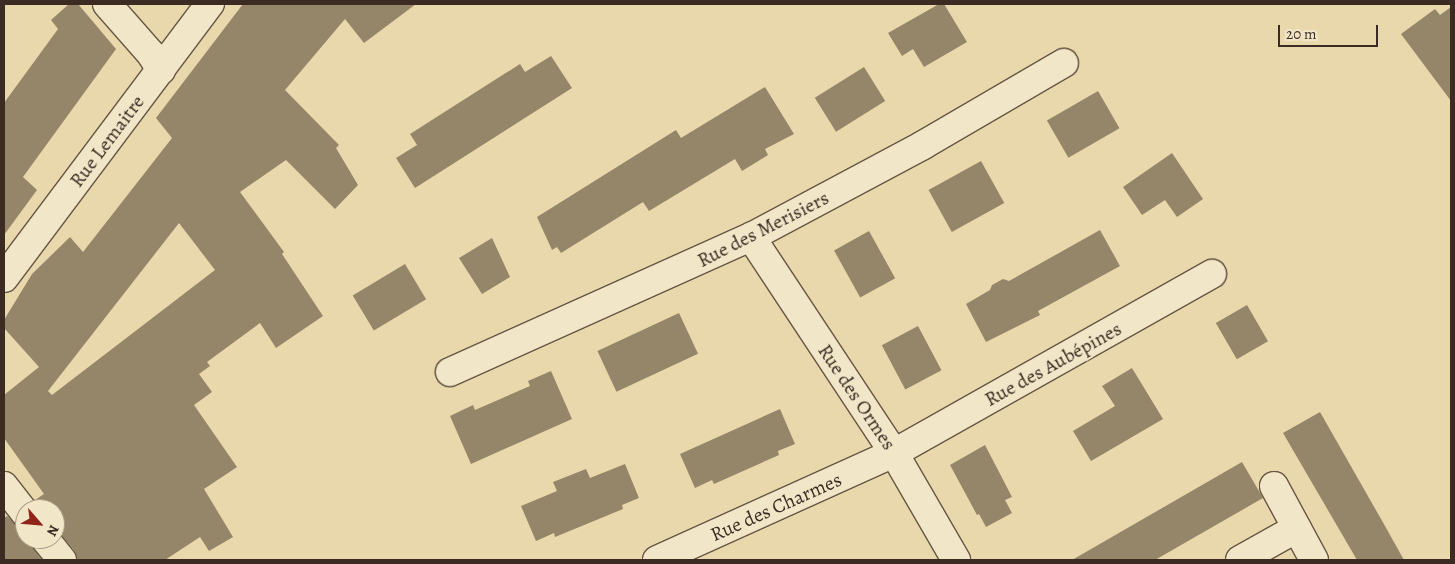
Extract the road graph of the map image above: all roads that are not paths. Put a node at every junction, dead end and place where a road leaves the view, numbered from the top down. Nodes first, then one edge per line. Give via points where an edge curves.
1 (107, 4) edge
2 (210, 4) edge
3 (1064, 63) dead end
4 (161, 70) junction
5 (751, 237) junction
6 (1212, 274) dead end
7 (4, 278) edge
8 (450, 372) dead end
9 (894, 453) junction
10 (4, 486) edge
11 (1274, 486) dead end
12 (15, 501) edge
13 (1297, 528) junction
14 (53, 549) edge
15 (62, 560) edge
16 (657, 560) edge
17 (956, 560) edge
18 (1240, 560) edge
19 (1314, 560) edge

1 - 4 street
2 - 4 street, Rue Lemaitre
3 - 5 street, Rue des Merisiers via 923,145
4 - 7 street, Rue Lemaitre
5 - 8 street, Rue des Merisiers
5 - 9 street, Rue des Ormes
6 - 9 street, Rue des Aubépines
9 - 16 street, Rue des Charmes
9 - 17 street, Rue des Ormes
10 - 12 street
11 - 13 street
13 - 18 street
13 - 19 street
14 - 15 street

